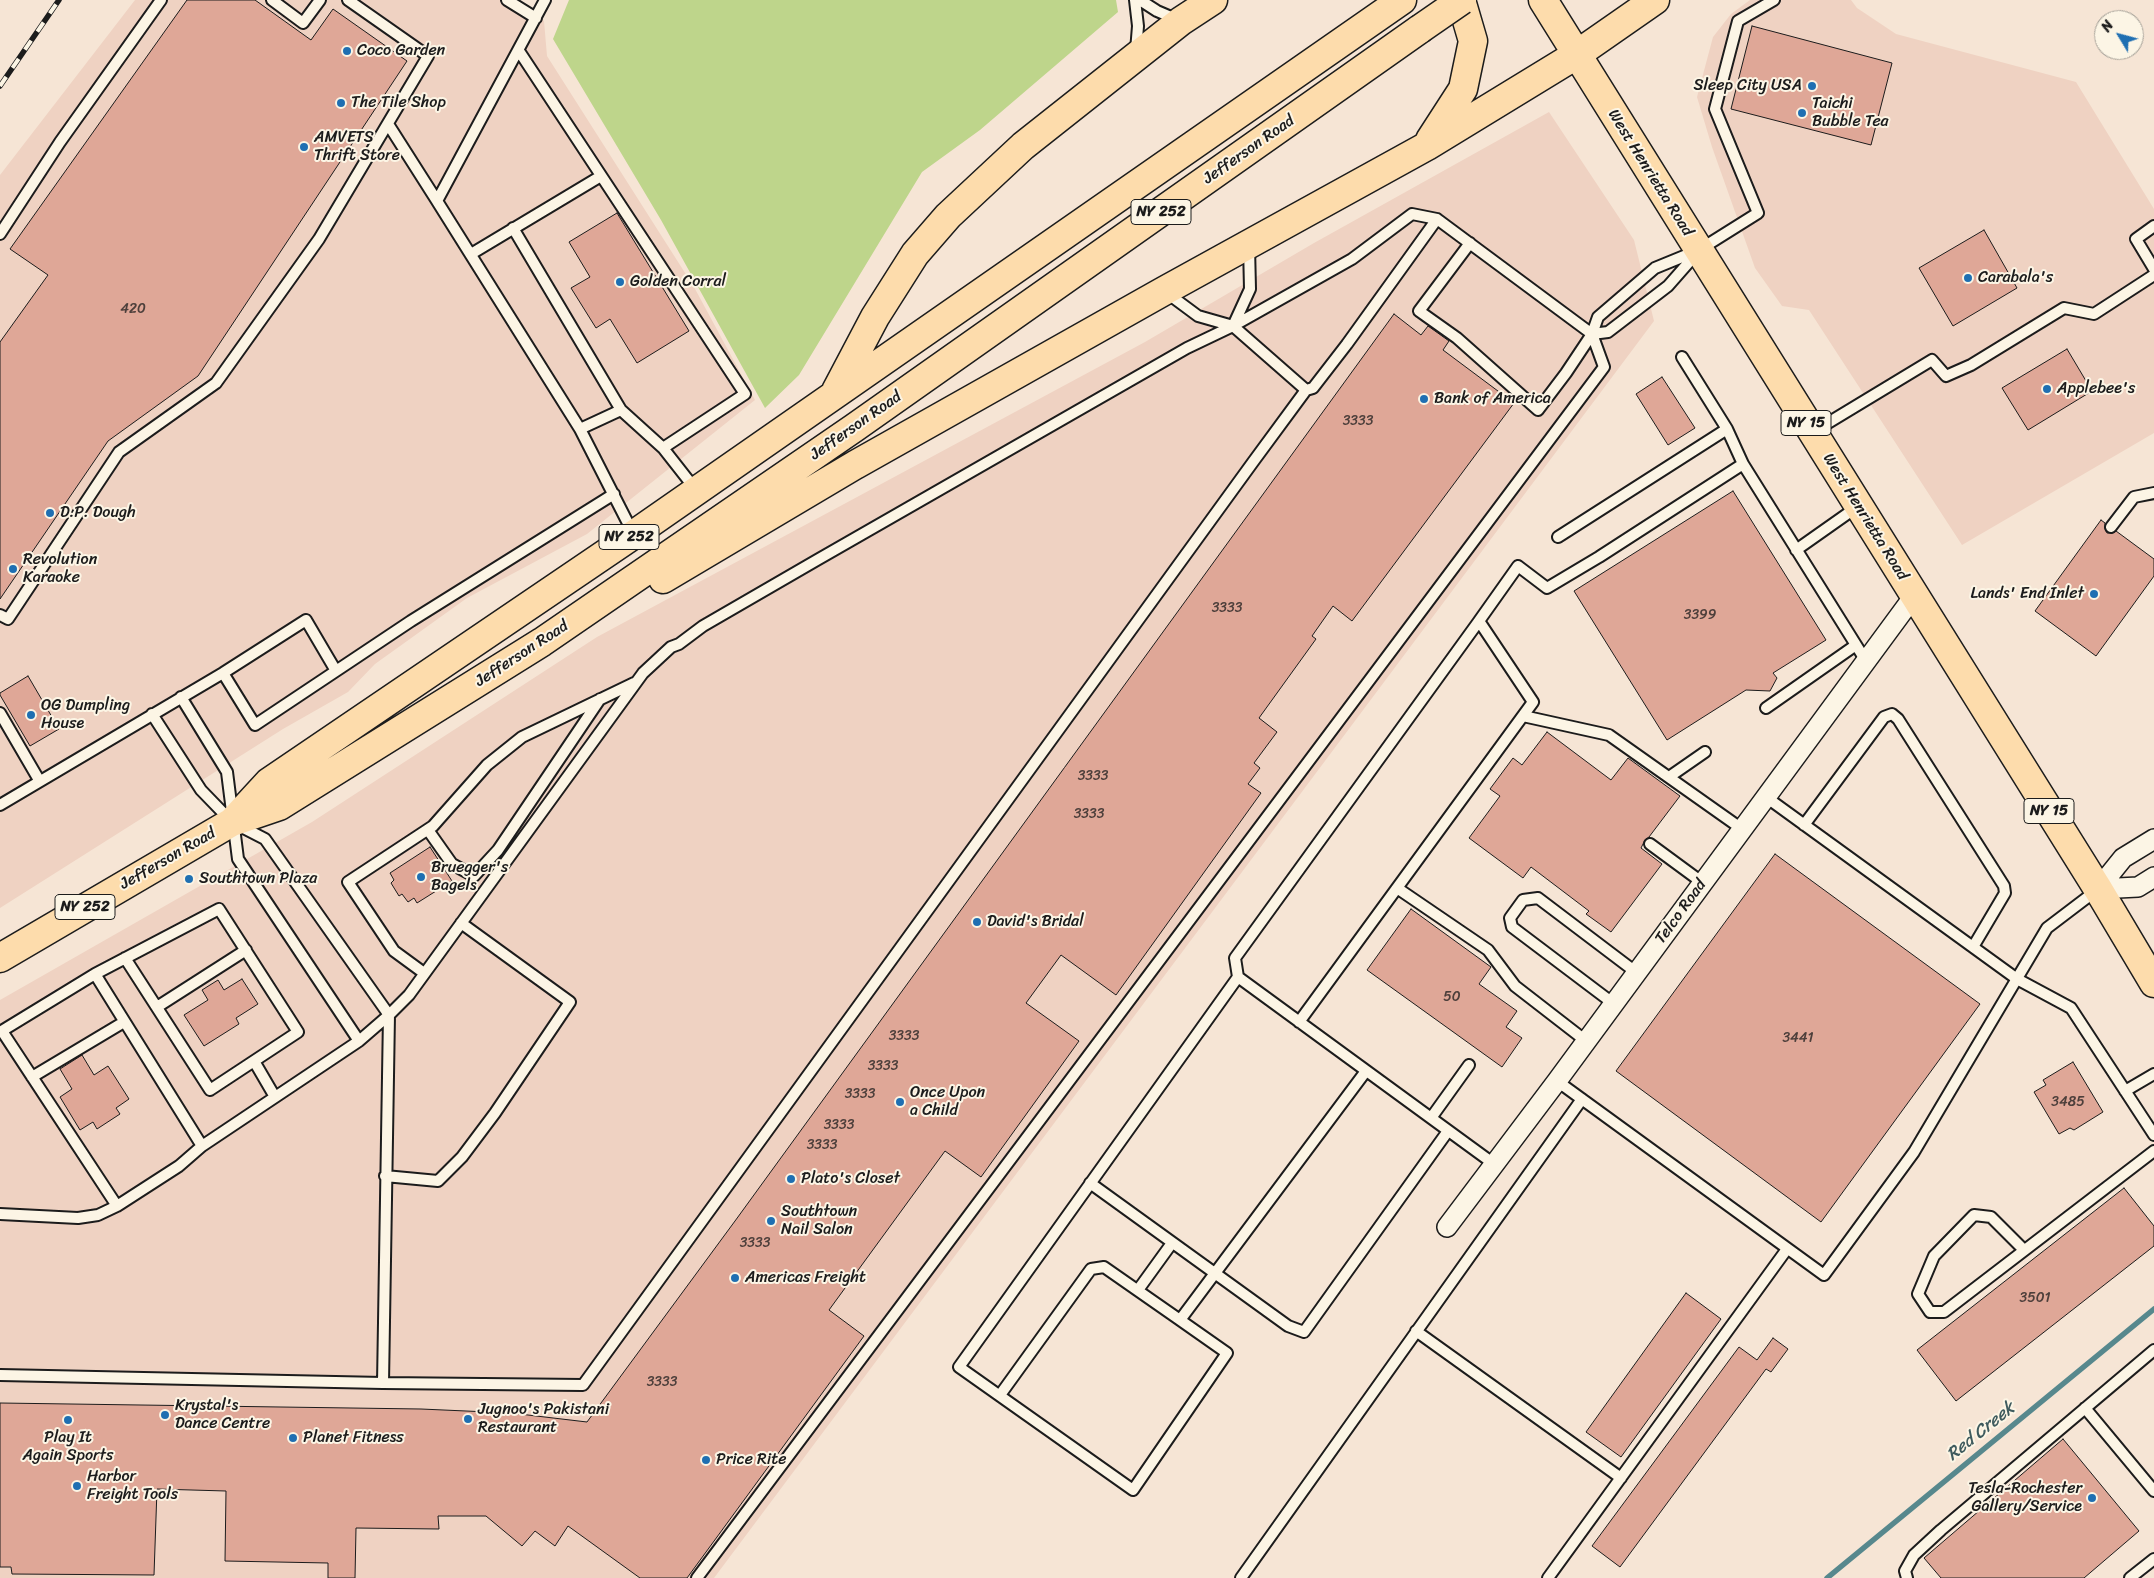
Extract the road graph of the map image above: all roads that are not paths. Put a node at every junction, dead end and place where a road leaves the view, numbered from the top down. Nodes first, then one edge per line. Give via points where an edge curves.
1 (161, 0) edge
2 (272, 0) edge
3 (320, 0) edge
4 (348, 0) edge
5 (507, 0) edge
6 (545, 0) edge
7 (1135, 0) edge
8 (1140, 0) edge
9 (1213, 0) edge
10 (1402, 0) edge
11 (1462, 0) edge
12 (1542, 0) edge
13 (1655, 0) edge
14 (1774, 0) edge
15 (536, 18) junction
16 (1181, 22) junction
17 (519, 51) junction
18 (1576, 55) junction
19 (1135, 57) junction
20 (388, 124) junction
21 (1426, 146) junction
22 (601, 176) junction
23 (437, 201) junction
24 (1436, 219) junction
25 (2154, 226) edge
26 (513, 228) junction
27 (0, 234) edge
28 (1470, 242) junction
29 (1248, 244) junction
30 (1699, 250) junction
31 (471, 254) junction
32 (2154, 269) edge
33 (2154, 275) edge
34 (1164, 291) junction
35 (1233, 326) junction
36 (1592, 334) junction
37 (1682, 357) dead end
38 (1309, 389) junction
39 (833, 396) junction
40 (621, 410) junction
41 (580, 429) junction
42 (1727, 429) junction
43 (1812, 433) junction
44 (663, 448) junction
45 (1743, 464) junction
46 (696, 491) junction
47 (2154, 493) edge
48 (614, 494) junction
49 (1858, 506) junction
50 (2111, 527) dead end
51 (633, 534) junction
52 (1558, 537) dead end
53 (1796, 550) junction
54 (1914, 596) junction
55 (3, 620) edge
56 (1479, 621) junction
57 (542, 642) junction
58 (1861, 653) junction
59 (336, 671) junction
60 (223, 673) junction
61 (637, 681) junction
62 (181, 697) junction
63 (601, 698) junction
64 (1766, 708) dead end
65 (0, 713) edge
66 (152, 714) junction
67 (1522, 716) junction
68 (1705, 752) dead end
69 (1669, 777) junction
70 (39, 780) junction
71 (1766, 798) junction
72 (0, 805) edge
73 (232, 822) junction
74 (1804, 825) junction
75 (1742, 829) junction
76 (428, 830) junction
77 (2154, 839) edge
78 (1650, 844) dead end
79 (2154, 877) edge
80 (1703, 883) junction
81 (1397, 888) junction
82 (2098, 890) junction
83 (461, 922) junction
84 (1973, 947) junction
85 (246, 950) junction
86 (0, 958) edge
87 (125, 958) junction
88 (424, 973) junction
89 (1637, 973) junction
90 (95, 974) junction
91 (1238, 977) junction
92 (2016, 979) junction
93 (2154, 983) edge
94 (1614, 1004) junction
95 (157, 1007) junction
96 (389, 1015) junction
97 (124, 1022) junction
98 (1299, 1022) junction
99 (1, 1032) edge
100 (358, 1041) junction
101 (1586, 1041) junction
102 (254, 1062) junction
103 (1469, 1065) dead end
104 (1366, 1071) junction
105 (2154, 1074) edge
106 (32, 1077) junction
107 (1557, 1081) junction
108 (2125, 1091) junction
109 (275, 1097) junction
110 (1582, 1098) junction
111 (1431, 1118) junction
112 (1448, 1131) junction
113 (2154, 1135) edge
114 (202, 1146) junction
115 (2154, 1151) edge
116 (1494, 1164) junction
117 (385, 1176) junction
118 (1090, 1184) junction
119 (117, 1206) junction
120 (0, 1214) edge
121 (1447, 1227) dead end
122 (1172, 1243) junction
123 (1787, 1249) junction
124 (2024, 1250) junction
125 (1215, 1274) junction
126 (1138, 1290) junction
127 (1180, 1320) junction
128 (1416, 1332) junction
129 (2154, 1350) edge
130 (0, 1376) edge
131 (383, 1383) junction
132 (1000, 1395) junction
133 (2085, 1408) junction
134 (1621, 1478) junction
135 (2154, 1491) edge
136 (2152, 1564) edge
137 (697, 1578) edge
138 (1241, 1578) edge
139 (1548, 1578) edge
140 (1907, 1578) edge
141 (2130, 1578) edge

1 - 27 lane via 60,142
2 - 3 lane via 303,23
4 - 20 lane via 428,56
5 - 15 lane
6 - 15 lane
7 - 19 lane via 1138,26
8 - 16 lane
9 - 16 main road
10 - 39 main road, Jefferson Road / NY 252
11 - 21 main road via 1473,41 1463,88
11 - 57 main road, Jefferson Road / NY 252, bridge via 854,428
12 - 18 main road, West Henrietta Road / NY 15
13 - 18 main road
14 - 30 lane via 1738,22 1715,109 1758,213
15 - 17 lane
16 - 19 main road
17 - 22 lane
17 - 23 lane
18 - 21 main road
18 - 30 main road, West Henrietta Road / NY 15
19 - 39 main road via 1023,146 948,216 914,254 875,317
20 - 23 lane
20 - 55 lane via 319,239 216,382 119,452
21 - 29 main road
22 - 26 lane
22 - 44 lane via 745,394
23 - 31 lane
24 - 28 lane
24 - 35 lane via 1412,214 1352,258
24 - 38 lane via 1348,344
25 - 32 lane via 2136,239
26 - 31 lane
26 - 40 lane
28 - 36 lane
28 - 36 lane via 1419,310 1458,338 1538,410
29 - 34 main road
29 - 35 lane via 1250,289
30 - 36 lane via 1668,286 1608,332
30 - 36 lane via 1655,268 1598,317
30 - 43 main road, West Henrietta Road / NY 15
31 - 41 lane
33 - 43 lane via 2094,314 2064,308 1971,365 1946,376 1932,360
34 - 35 lane via 1198,316
34 - 57 main road via 856,465 599,617
35 - 38 lane
35 - 61 lane via 1187,348 703,626 670,647
36 - 137 lane via 1604,366
37 - 42 lane
38 - 131 lane via 583,1385
39 - 46 main road, Jefferson Road / NY 252
40 - 41 lane
40 - 44 lane
41 - 48 lane
42 - 45 lane
42 - 52 lane
43 - 49 main road, West Henrietta Road / NY 15
44 - 46 lane
45 - 53 lane
45 - 56 lane via 1547,588 1518,566
46 - 51 main road, Jefferson Road / NY 252
47 - 50 lane via 2134,497
48 - 51 lane
48 - 59 lane
49 - 53 lane
49 - 54 main road, West Henrietta Road / NY 15
51 - 73 main road, Jefferson Road / NY 252 via 269,782
53 - 58 lane
54 - 58 street, Telco Road
54 - 82 main road, West Henrietta Road / NY 15
56 - 67 lane via 1533,702
56 - 91 lane via 1235,958
57 - 73 main road, Jefferson Road / NY 252 via 279,806
58 - 64 lane
58 - 71 street, Telco Road
59 - 60 lane via 306,620
59 - 60 lane via 255,725
60 - 62 lane
61 - 63 lane
61 - 83 lane
62 - 66 lane
62 - 73 lane via 227,772
63 - 76 lane via 522,737 486,765
63 - 76 lane via 498,850 474,876 452,864
65 - 70 lane
66 - 70 lane
66 - 73 lane via 201,790
67 - 69 lane via 1609,735
67 - 81 lane
68 - 69 lane
69 - 75 lane
70 - 72 lane
71 - 74 lane
71 - 75 street, Telco Road
73 - 86 main road, Jefferson Road / NY 252
73 - 96 lane via 264,839
73 - 100 lane via 238,859
74 - 84 lane
74 - 84 lane via 1884,717 1892,714 1898,718 2004,886 2004,892
75 - 80 street, Telco Road
76 - 88 lane via 348,882 394,951
77 - 82 street via 2123,858
78 - 80 lane
79 - 82 street via 2138,887
80 - 89 street, Telco Road
81 - 98 lane
81 - 101 lane via 1488,950 1515,986
82 - 92 lane via 2047,928
82 - 93 main road, West Henrietta Road / NY 15
83 - 88 lane
83 - 117 lane via 570,1002 462,1157 438,1180
84 - 92 lane
85 - 87 lane via 219,909
85 - 95 lane
85 - 102 lane via 298,1032
87 - 90 lane
87 - 95 lane
88 - 96 lane via 409,995
89 - 94 street, Telco Road
89 - 94 lane via 1538,898 1523,900 1510,918 1512,927
90 - 97 lane
90 - 99 lane
91 - 98 lane
91 - 118 lane
92 - 108 lane via 2071,1008
92 - 123 lane via 1914,1152 1824,1275
94 - 101 street, Telco Road
95 - 102 lane via 210,1090
96 - 100 lane
96 - 117 lane
97 - 106 lane
97 - 114 lane
98 - 104 lane
99 - 106 lane
100 - 109 lane
101 - 107 street, Telco Road
102 - 109 lane
103 - 111 lane
104 - 111 lane
104 - 125 lane
105 - 108 lane
106 - 119 lane
107 - 110 lane
107 - 116 street, Telco Road
108 - 113 lane
109 - 114 lane
110 - 123 lane
110 - 128 lane
111 - 112 lane
112 - 116 lane
112 - 125 lane via 1304,1332 1288,1326
114 - 119 lane
115 - 124 lane
116 - 121 street, Telco Road
117 - 131 lane
118 - 122 lane
118 - 132 lane via 959,1366
119 - 120 lane via 98,1216 78,1218
122 - 125 lane
122 - 126 lane
123 - 134 lane
124 - 124 lane via 1944,1312 1930,1312 1918,1294 1934,1256 1974,1215 1990,1216
125 - 127 lane
126 - 127 lane
126 - 132 lane via 1104,1267 1091,1269
127 - 132 lane via 1227,1353 1133,1490
128 - 134 lane
128 - 138 lane
129 - 133 lane
130 - 131 lane
133 - 135 lane
133 - 140 lane via 1914,1556 1905,1571
134 - 139 lane
136 - 141 lane

